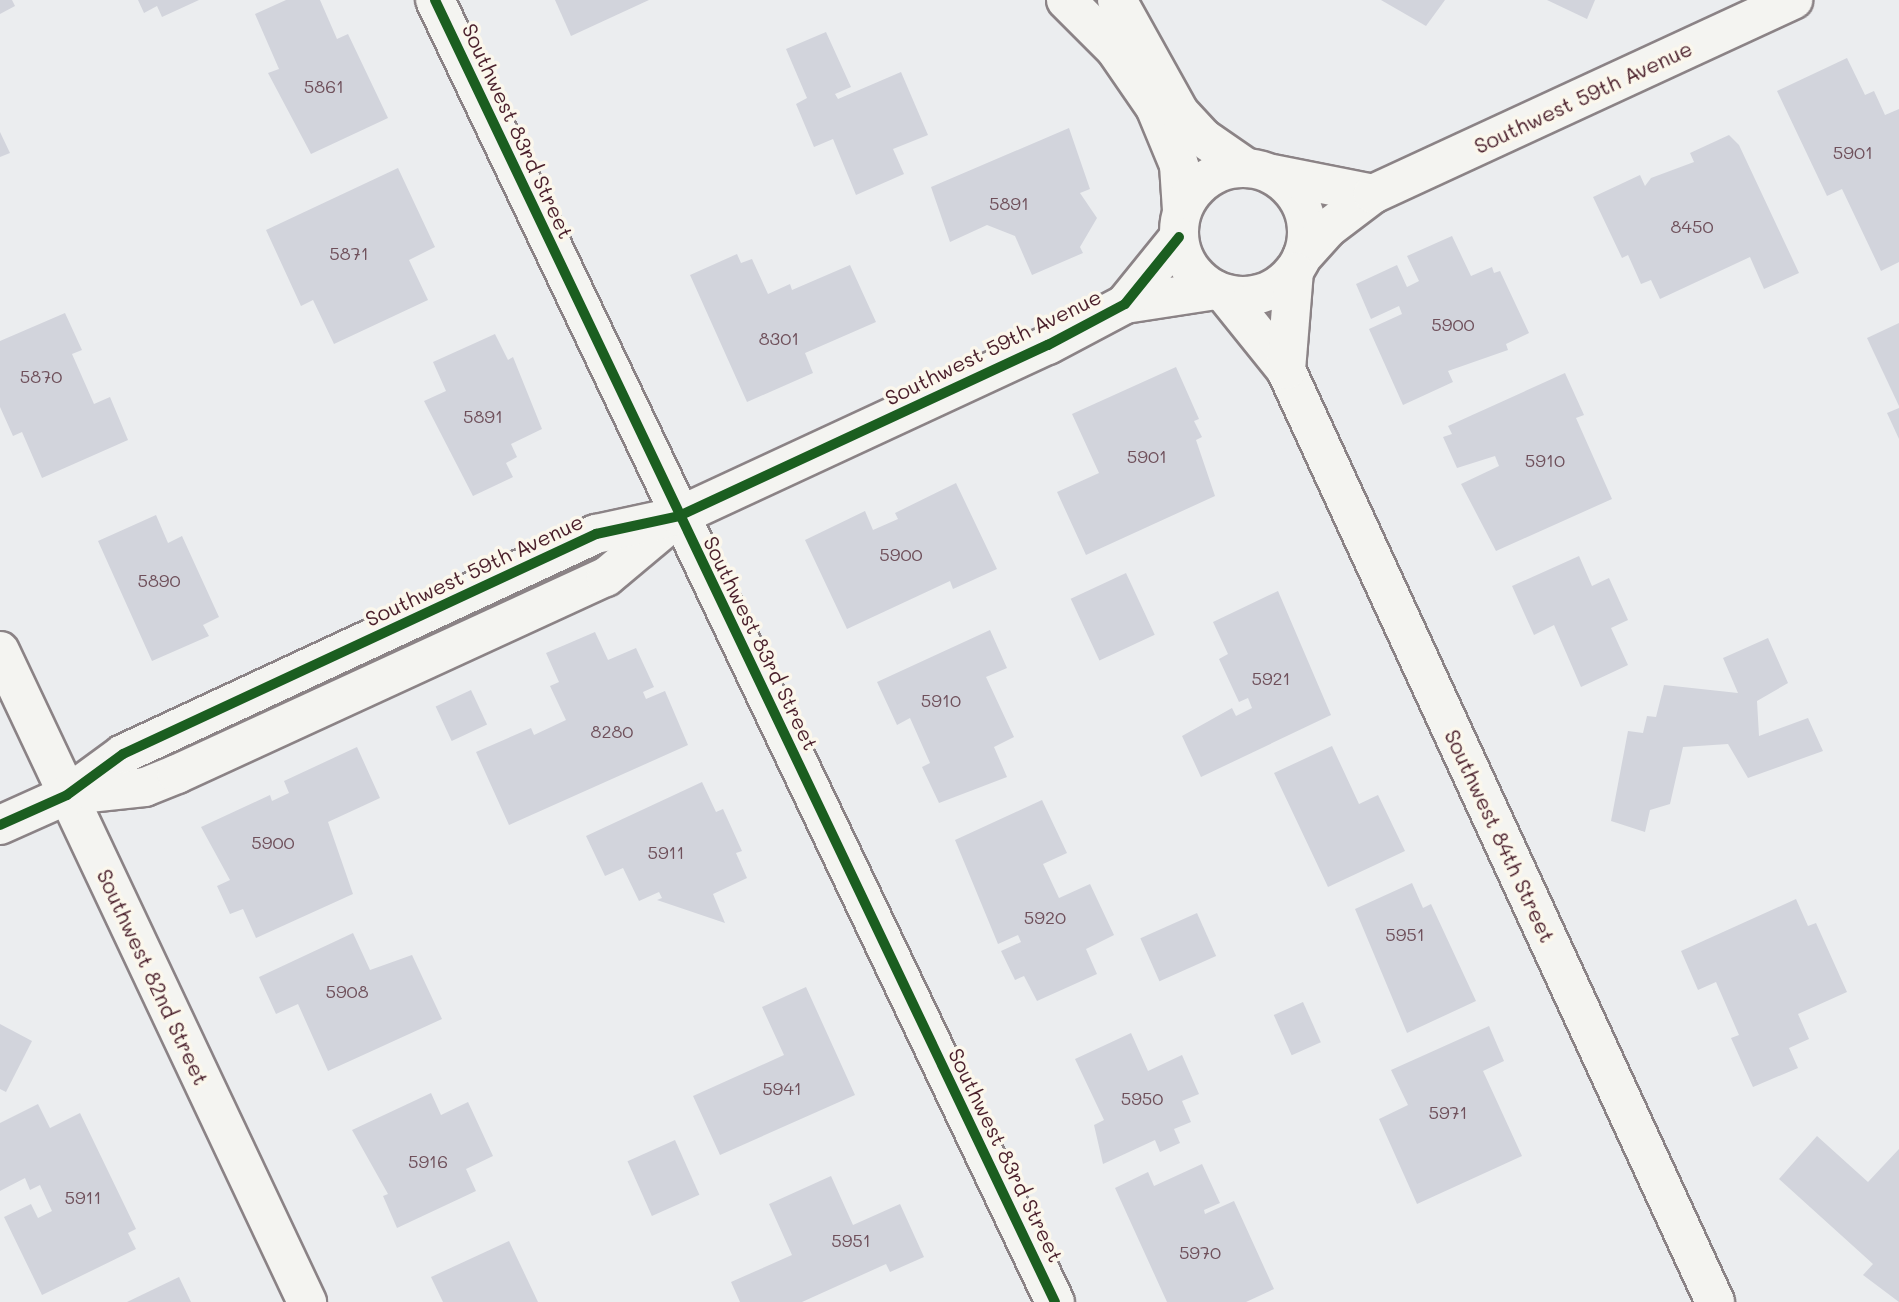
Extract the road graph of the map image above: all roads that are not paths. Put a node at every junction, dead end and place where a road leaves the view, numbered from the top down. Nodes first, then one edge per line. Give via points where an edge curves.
1 (435, 0) edge
2 (1066, 0) edge
3 (1117, 0) edge
4 (1791, 1) edge
5 (1258, 170) junction
6 (1373, 194) junction
7 (1180, 223) junction
8 (1298, 264) junction
9 (1220, 292) junction
10 (1125, 304) junction
11 (1286, 370) junction
12 (679, 516) junction
13 (0, 651) edge
14 (68, 795) junction
15 (0, 825) edge
16 (307, 1302) edge
17 (1055, 1302) edge
18 (1715, 1302) edge

1 - 12 street, Southwest 83rd Street
2 - 7 street via 1115,49 1155,107 1177,155
3 - 5 street via 1180,114 1203,138
4 - 6 street, Southwest 59th Avenue
5 - 6 street
5 - 7 street via 1207,178
5 - 8 street via 1299,200 1307,219
6 - 8 street, Southwest 59th Avenue via 1327,229
7 - 9 street via 1191,268
7 - 10 street, Southwest 59th Avenue
8 - 9 street via 1264,293
8 - 11 street, Southwest 84th Street
9 - 10 street, Southwest 59th Avenue
9 - 11 street, Southwest 84th Street
10 - 12 street, Southwest 59th Avenue
11 - 18 street, Southwest 84th Street
12 - 14 street, Southwest 59th Avenue via 596,534 123,754
12 - 17 street, Southwest 83rd Street
13 - 14 street, Southwest 82nd Street
14 - 15 street, Southwest 59th Avenue
14 - 16 street, Southwest 82nd Street

